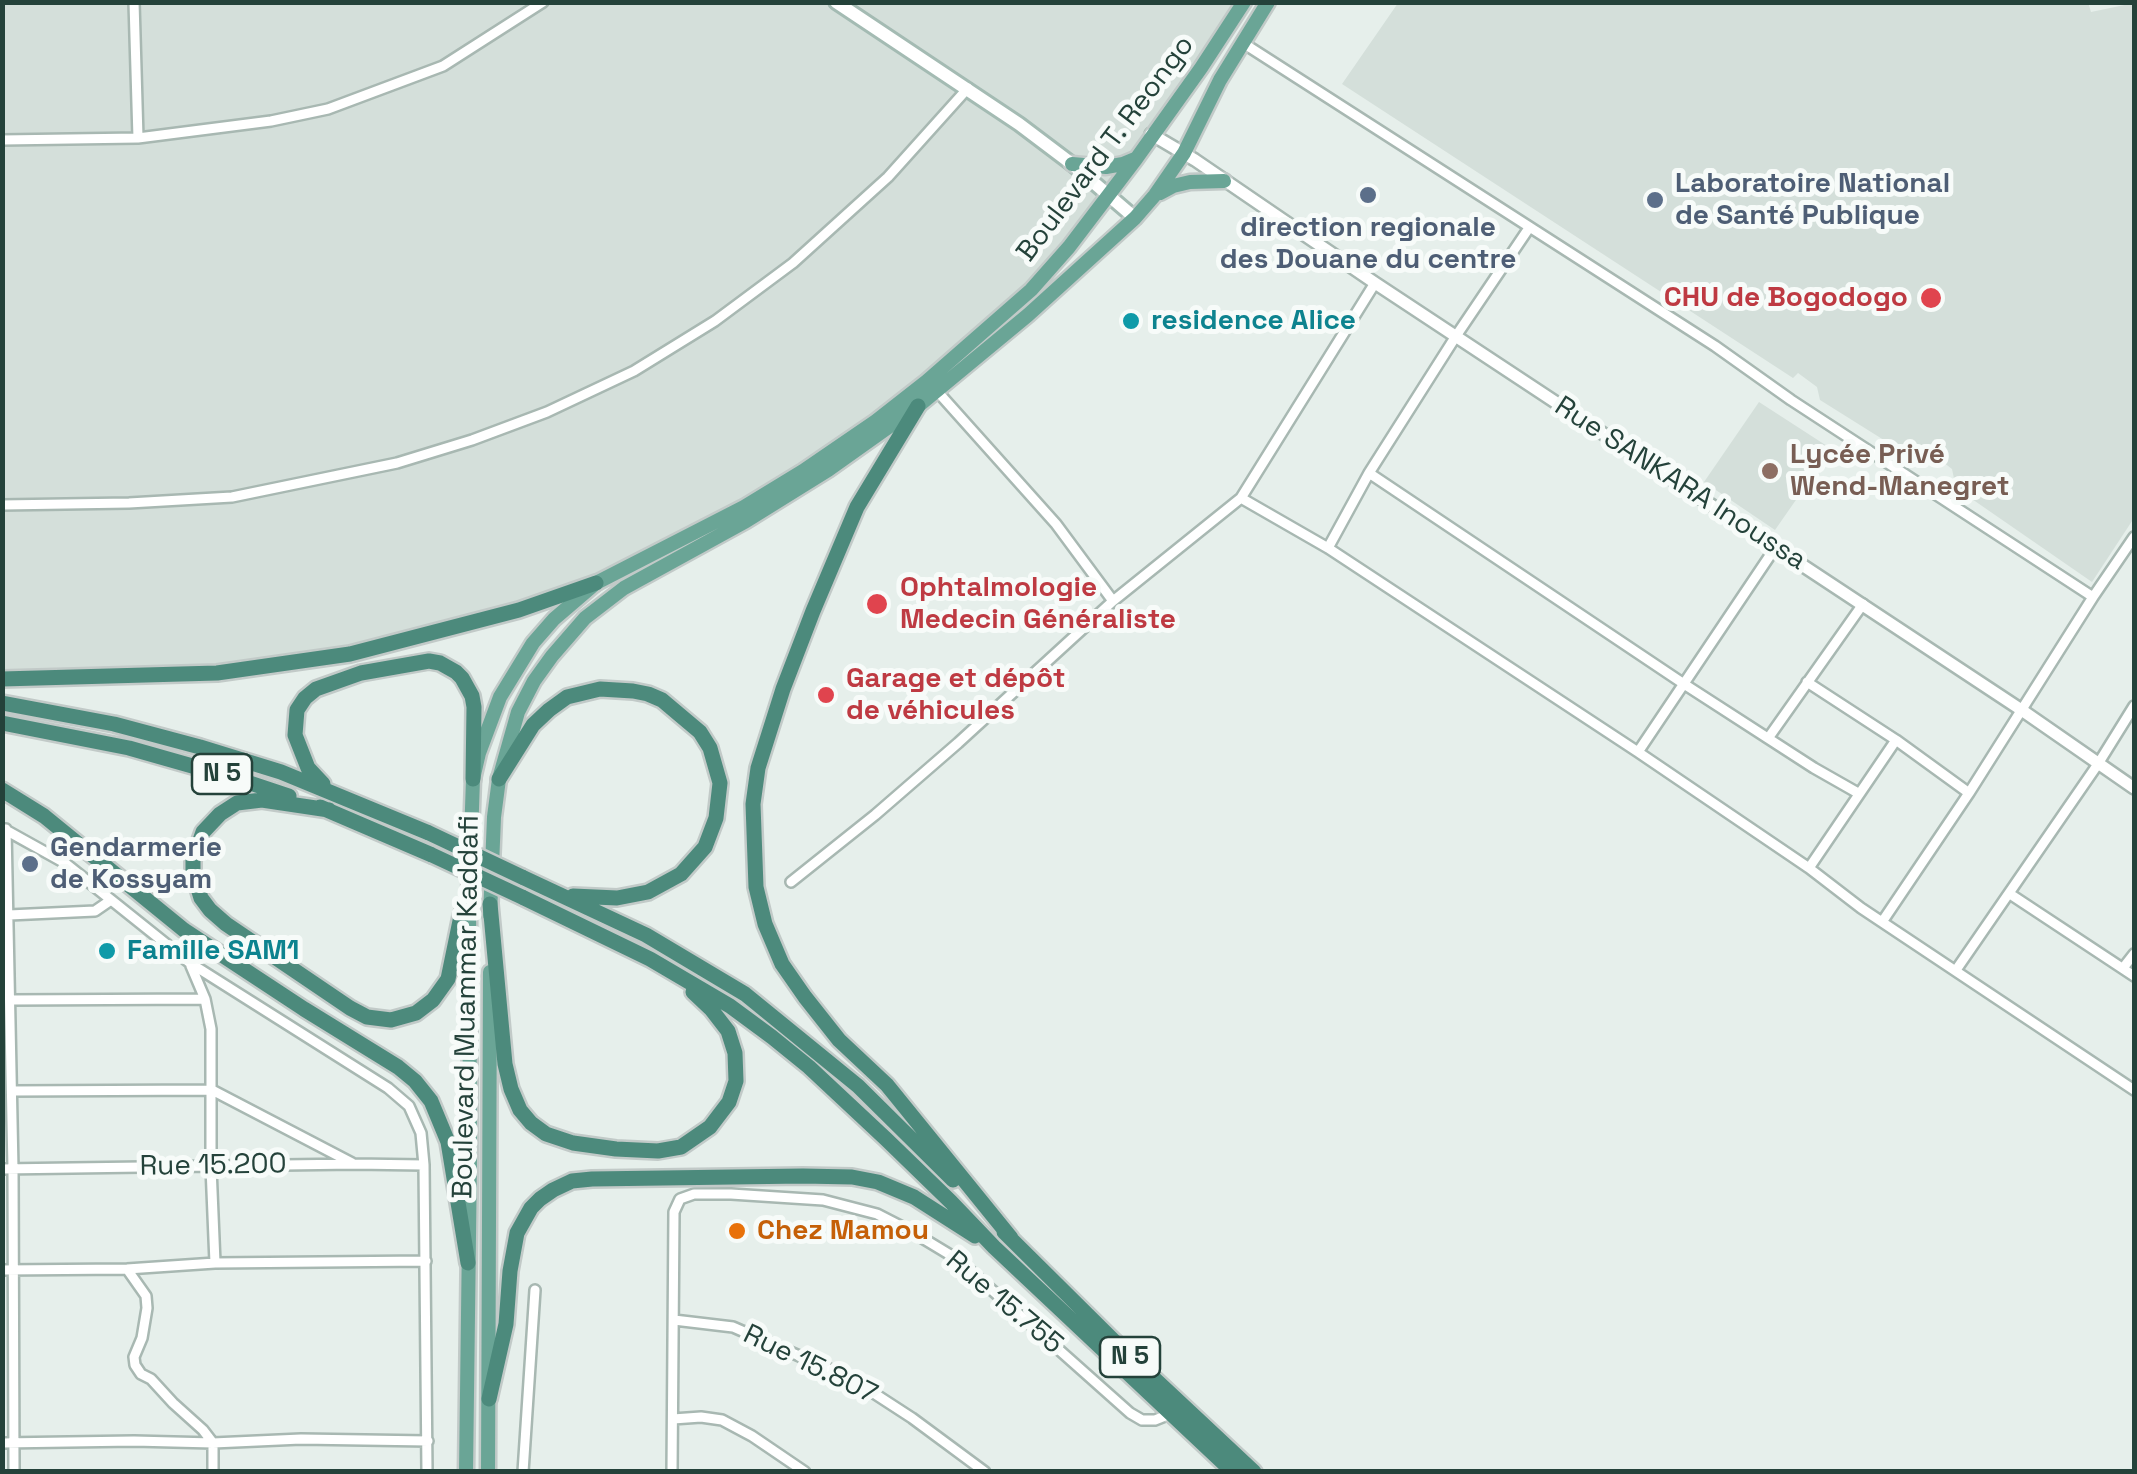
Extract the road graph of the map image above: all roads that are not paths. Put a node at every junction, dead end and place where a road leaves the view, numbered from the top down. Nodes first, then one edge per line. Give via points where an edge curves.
1 (134, 2) edge
2 (543, 2) edge
3 (836, 2) edge
4 (1244, 2) edge
5 (1268, 2) edge
6 (1243, 43) junction
7 (968, 88) junction
8 (1151, 134) junction
9 (138, 138) junction
10 (2, 140) edge
11 (1184, 153) junction
12 (1136, 159) junction
13 (1072, 164) junction
14 (1224, 181) junction
15 (1108, 196) junction
16 (1155, 196) junction
17 (1135, 218) junction
18 (1529, 228) junction
19 (1376, 283) junction
20 (1456, 336) junction
21 (937, 390) junction
22 (918, 406) junction
23 (1368, 474) junction
24 (1241, 498) junction
25 (2, 505) edge
26 (2134, 537) edge
27 (1328, 548) junction
28 (1775, 548) junction
29 (596, 583) junction
30 (624, 588) joint
31 (2093, 597) junction
32 (1112, 601) junction
33 (1863, 604) junction
34 (554, 620) joint
35 (2, 679) edge
36 (1807, 682) junction
37 (1684, 684) junction
38 (2, 703) edge
39 (2134, 706) edge
40 (2023, 711) junction
41 (2, 722) edge
42 (1769, 737) junction
43 (1896, 740) junction
44 (1638, 752) junction
45 (2098, 764) junction
46 (473, 779) junction
47 (499, 779) junction
48 (2134, 788) edge
49 (2, 790) edge
50 (330, 790) junction
51 (1858, 794) junction
52 (1970, 794) junction
53 (330, 810) junction
54 (4, 829) edge
55 (1809, 868) junction
56 (792, 882) dead end
57 (558, 893) junction
58 (2010, 894) junction
59 (469, 896) junction
60 (111, 900) junction
61 (490, 904) junction
62 (8, 915) junction
63 (1882, 922) junction
64 (2134, 954) edge
65 (650, 959) junction
66 (190, 964) junction
67 (2123, 968) junction
68 (1956, 970) junction
69 (2134, 976) edge
70 (205, 999) junction
71 (11, 1000) junction
72 (212, 1090) junction
73 (2134, 1090) edge
74 (12, 1091) junction
75 (354, 1164) junction
76 (424, 1165) junction
77 (212, 1167) junction
78 (8, 1169) edge
79 (1010, 1238) junction
80 (994, 1248) junction
81 (426, 1261) junction
82 (468, 1263) junction
83 (215, 1264) junction
84 (127, 1268) junction
85 (8, 1270) edge
86 (535, 1290) dead end
87 (674, 1320) junction
88 (489, 1400) junction
89 (1170, 1414) junction
90 (673, 1419) junction
91 (428, 1441) junction
92 (213, 1442) junction
93 (8, 1443) edge
94 (14, 1472) edge
95 (213, 1472) edge
96 (427, 1472) edge
97 (466, 1472) edge
98 (488, 1472) edge
99 (523, 1472) edge
100 (672, 1472) edge
101 (805, 1472) edge
102 (985, 1472) edge
103 (1233, 1472) edge
104 (1254, 1472) edge

1 - 9 street
2 - 9 street via 443,66 328,109
3 - 7 main road
4 - 8 main road, Boulevard T. Reongo
5 - 6 main road, Boulevard T. Reongo
6 - 11 main road, Boulevard T. Reongo
6 - 18 street
7 - 13 main road
7 - 25 street via 888,178 793,263 715,322 547,412 397,463 232,497
8 - 11 street, Rue SANKARA Inoussa
8 - 12 main road, Boulevard T. Reongo
9 - 10 street
11 - 14 street, Rue SANKARA Inoussa
11 - 16 main road, Boulevard T. Reongo
12 - 13 main road via 1106,167
12 - 15 main road, Boulevard T. Reongo
13 - 15 main road
14 - 16 main road via 1190,182
14 - 19 street, Rue SANKARA Inoussa
15 - 17 main road
15 - 29 main road, Boulevard T. Reongo via 1031,290 876,422 744,507
16 - 17 main road, Boulevard T. Reongo
17 - 21 main road, Boulevard T. Reongo
18 - 20 street
18 - 31 street
19 - 20 street, Rue SANKARA Inoussa
19 - 24 street
20 - 23 street
20 - 28 street, Rue SANKARA Inoussa
21 - 22 main road, Boulevard T. Reongo
21 - 32 street via 1056,524
22 - 30 main road, Boulevard T. Reongo via 746,521
22 - 79 highway via 857,507 783,689 753,804 756,887 782,964 805,997 887,1085
23 - 27 street
23 - 37 street
24 - 27 street
24 - 32 street
26 - 31 street
27 - 44 street
28 - 33 street, Rue SANKARA Inoussa
28 - 37 street
29 - 34 main road, Boulevard T. Reongo
29 - 35 highway via 350,654 217,673
30 - 47 main road, Boulevard Muammar Kaddafi via 585,618 534,681
31 - 40 street
32 - 56 street via 958,743
33 - 36 street
33 - 40 street, Rue SANKARA Inoussa
34 - 46 main road, Boulevard Muammar Kaddafi via 500,698
36 - 42 street
36 - 43 street
37 - 42 street
37 - 44 street
38 - 50 highway, N 5 via 187,743
39 - 45 street
40 - 45 street, Rue SANKARA Inoussa
40 - 52 street
41 - 53 highway, N 5 via 148,753
42 - 51 street
43 - 51 street
43 - 52 street
44 - 55 street
45 - 48 street, Rue SANKARA Inoussa
45 - 58 street
46 - 50 highway via 468,687 440,664 417,662 329,683 305,698 295,735 308,768
46 - 59 main road, Boulevard Muammar Kaddafi
47 - 57 highway via 549,710 600,689 662,700 710,748 720,783 716,818 705,847 681,874 648,892 617,898
47 - 61 main road, Boulevard Muammar Kaddafi
49 - 82 highway via 184,930 416,1081 448,1142
50 - 57 highway, N 5, bridge
51 - 55 street
52 - 63 street
53 - 59 highway via 237,803 203,832 193,872 201,898 226,924 350,1008 391,1020 434,1000 448,979
53 - 65 highway, N 5, bridge
54 - 60 street via 65,863
54 - 62 street
55 - 63 street
57 - 79 highway, N 5 via 745,994 858,1086
58 - 67 street
58 - 68 street
59 - 82 main road, Boulevard Muammar Kaddafi
60 - 62 street via 94,911
60 - 66 street
61 - 65 highway via 508,1077 520,1110 546,1134 616,1149 681,1148 729,1102 736,1082 728,1031 712,1009
61 - 88 main road, Boulevard Muammar Kaddafi
62 - 71 street
63 - 68 street
64 - 67 street
65 - 80 highway, N 5 via 730,1006 809,1067
66 - 70 street
66 - 76 street via 398,1097 421,1133
67 - 69 street
68 - 73 street
70 - 71 street
70 - 72 street
71 - 74 street
72 - 74 street
72 - 75 street
72 - 77 street
74 - 78 street
75 - 76 street, Rue 15.200
75 - 77 street, Rue 15.200
76 - 81 street
77 - 78 street, Rue 15.200
77 - 83 street
78 - 85 street
79 - 104 highway, N 5
80 - 88 highway via 914,1197 852,1177 572,1181 540,1199 517,1233
80 - 89 highway, N 5
81 - 83 street
81 - 91 street
82 - 97 main road, Boulevard Muammar Kaddafi
83 - 84 street
84 - 85 street
84 - 92 street via 147,1308 135,1365
85 - 93 street
86 - 99 street
87 - 89 street, Rue 15.755 via 673,1226 680,1199 731,1194 823,1200 877,1214 928,1241 957,1259 1130,1413 1142,1420
87 - 90 street, Rue 15.755
87 - 102 street, Rue 15.807 via 734,1327 852,1380
88 - 98 main road, Boulevard Muammar Kaddafi
89 - 103 highway, N 5
90 - 100 street, Rue 15.755
90 - 101 street via 722,1420
91 - 92 street
91 - 96 street
92 - 93 street
92 - 95 street
93 - 94 street

